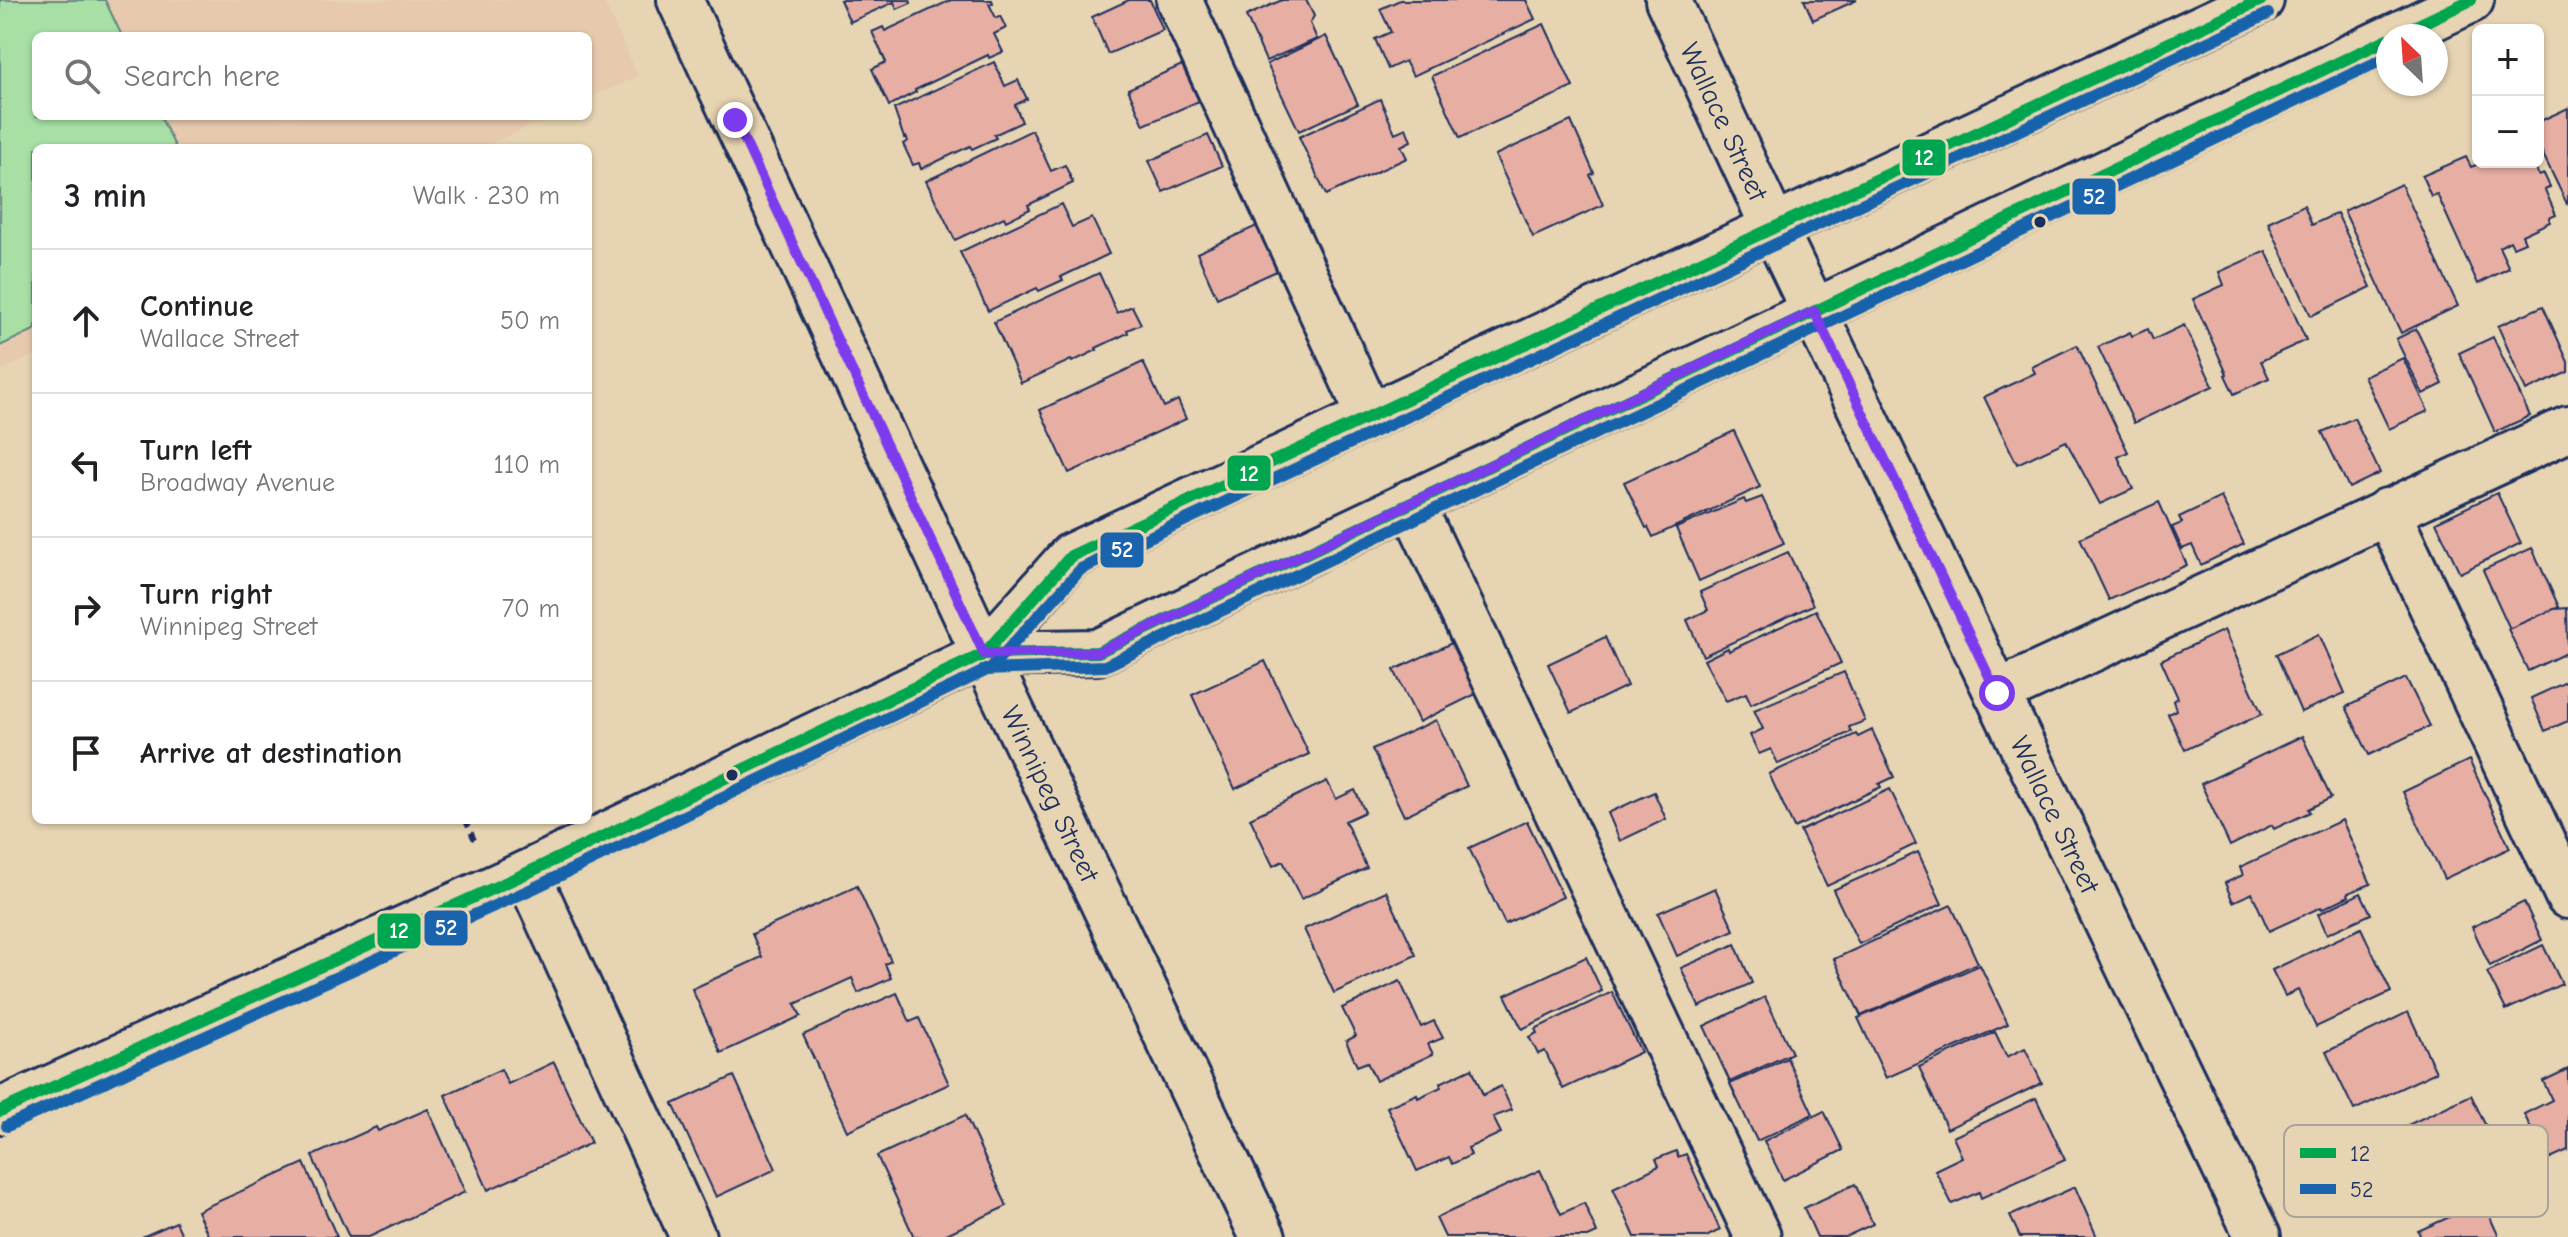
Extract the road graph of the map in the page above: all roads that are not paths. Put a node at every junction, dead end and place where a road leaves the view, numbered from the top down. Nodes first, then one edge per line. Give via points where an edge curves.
1 (680, 0) edge
2 (1179, 0) edge
3 (1668, 0) edge
4 (2261, 0) edge
5 (2471, 0) edge
6 (2420, 24) edge
7 (2376, 45) edge
8 (1774, 228) junction
9 (1814, 311) junction
10 (1369, 415) junction
11 (2568, 429) edge
12 (1411, 502) junction
13 (2387, 511) junction
14 (984, 654) junction
15 (1997, 693) junction
16 (527, 873) junction
17 (2568, 896) edge
18 (0, 1111) edge
19 (693, 1237) edge
20 (1263, 1237) edge
21 (1758, 1237) edge
22 (2258, 1237) edge

1 - 14 street, Winnipeg Street
2 - 10 street
3 - 8 street, Wallace Street
4 - 8 street
5 - 6 street
7 - 9 street
8 - 9 street, Wallace Street
8 - 10 street
9 - 12 street
9 - 15 street, Wallace Street
10 - 14 street via 1071,556
11 - 13 street
12 - 14 street via 1098,652
12 - 21 street
13 - 15 street
13 - 17 street
14 - 16 street
14 - 20 street, Winnipeg Street
15 - 22 street, Wallace Street
16 - 18 street
16 - 19 street

